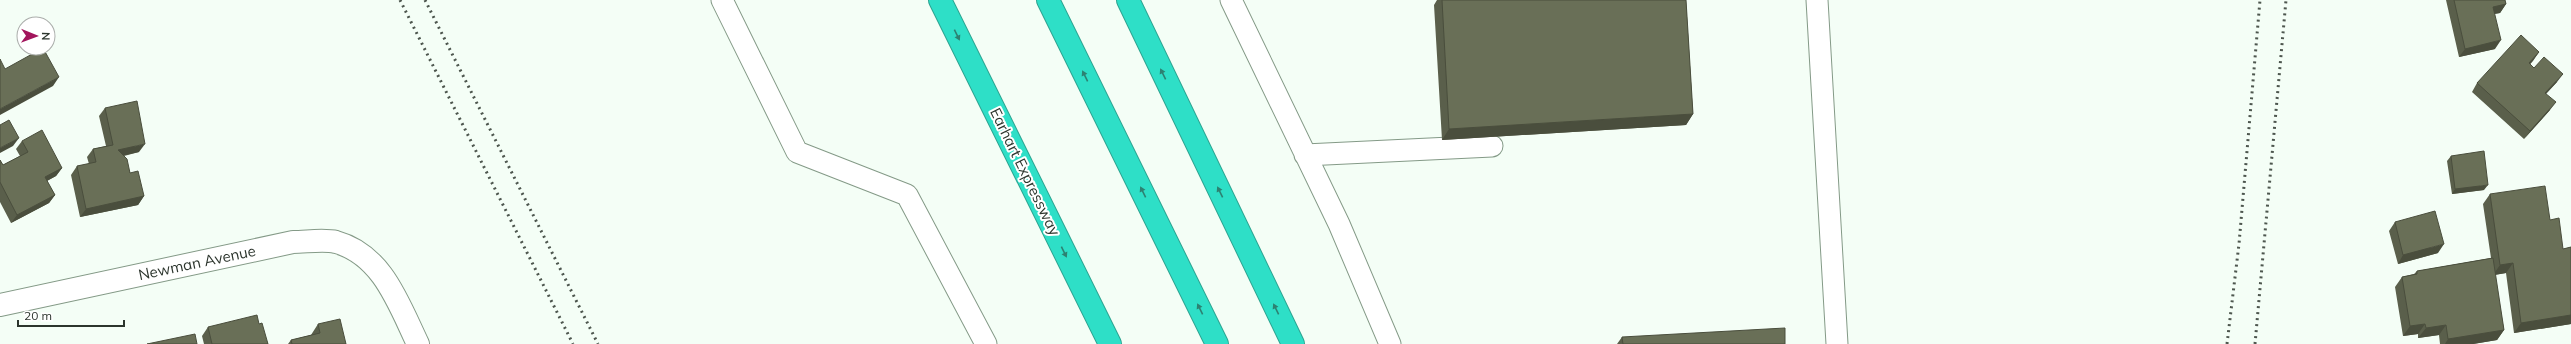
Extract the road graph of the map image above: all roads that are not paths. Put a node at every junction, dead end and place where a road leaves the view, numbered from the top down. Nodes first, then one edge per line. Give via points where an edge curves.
1 (722, 0) edge
2 (940, 0) edge
3 (1048, 0) edge
4 (1128, 0) edge
5 (1230, 0) edge
6 (1818, 0) edge
7 (1492, 146) dead end
8 (1305, 155) junction
9 (0, 305) edge
10 (418, 344) edge
11 (986, 344) edge
12 (1110, 344) edge
13 (1217, 344) edge
14 (1293, 344) edge
15 (1390, 344) edge
16 (1837, 344) edge

1 - 11 lane via 797,152 907,195
2 -> 12 highway, Earhart Expressway
13 -> 3 highway
14 -> 4 highway
5 - 8 lane
6 - 16 lane
7 - 8 lane
8 - 15 lane via 1339,224
9 - 10 street, Newman Avenue via 293,242 336,242 362,253 384,277

